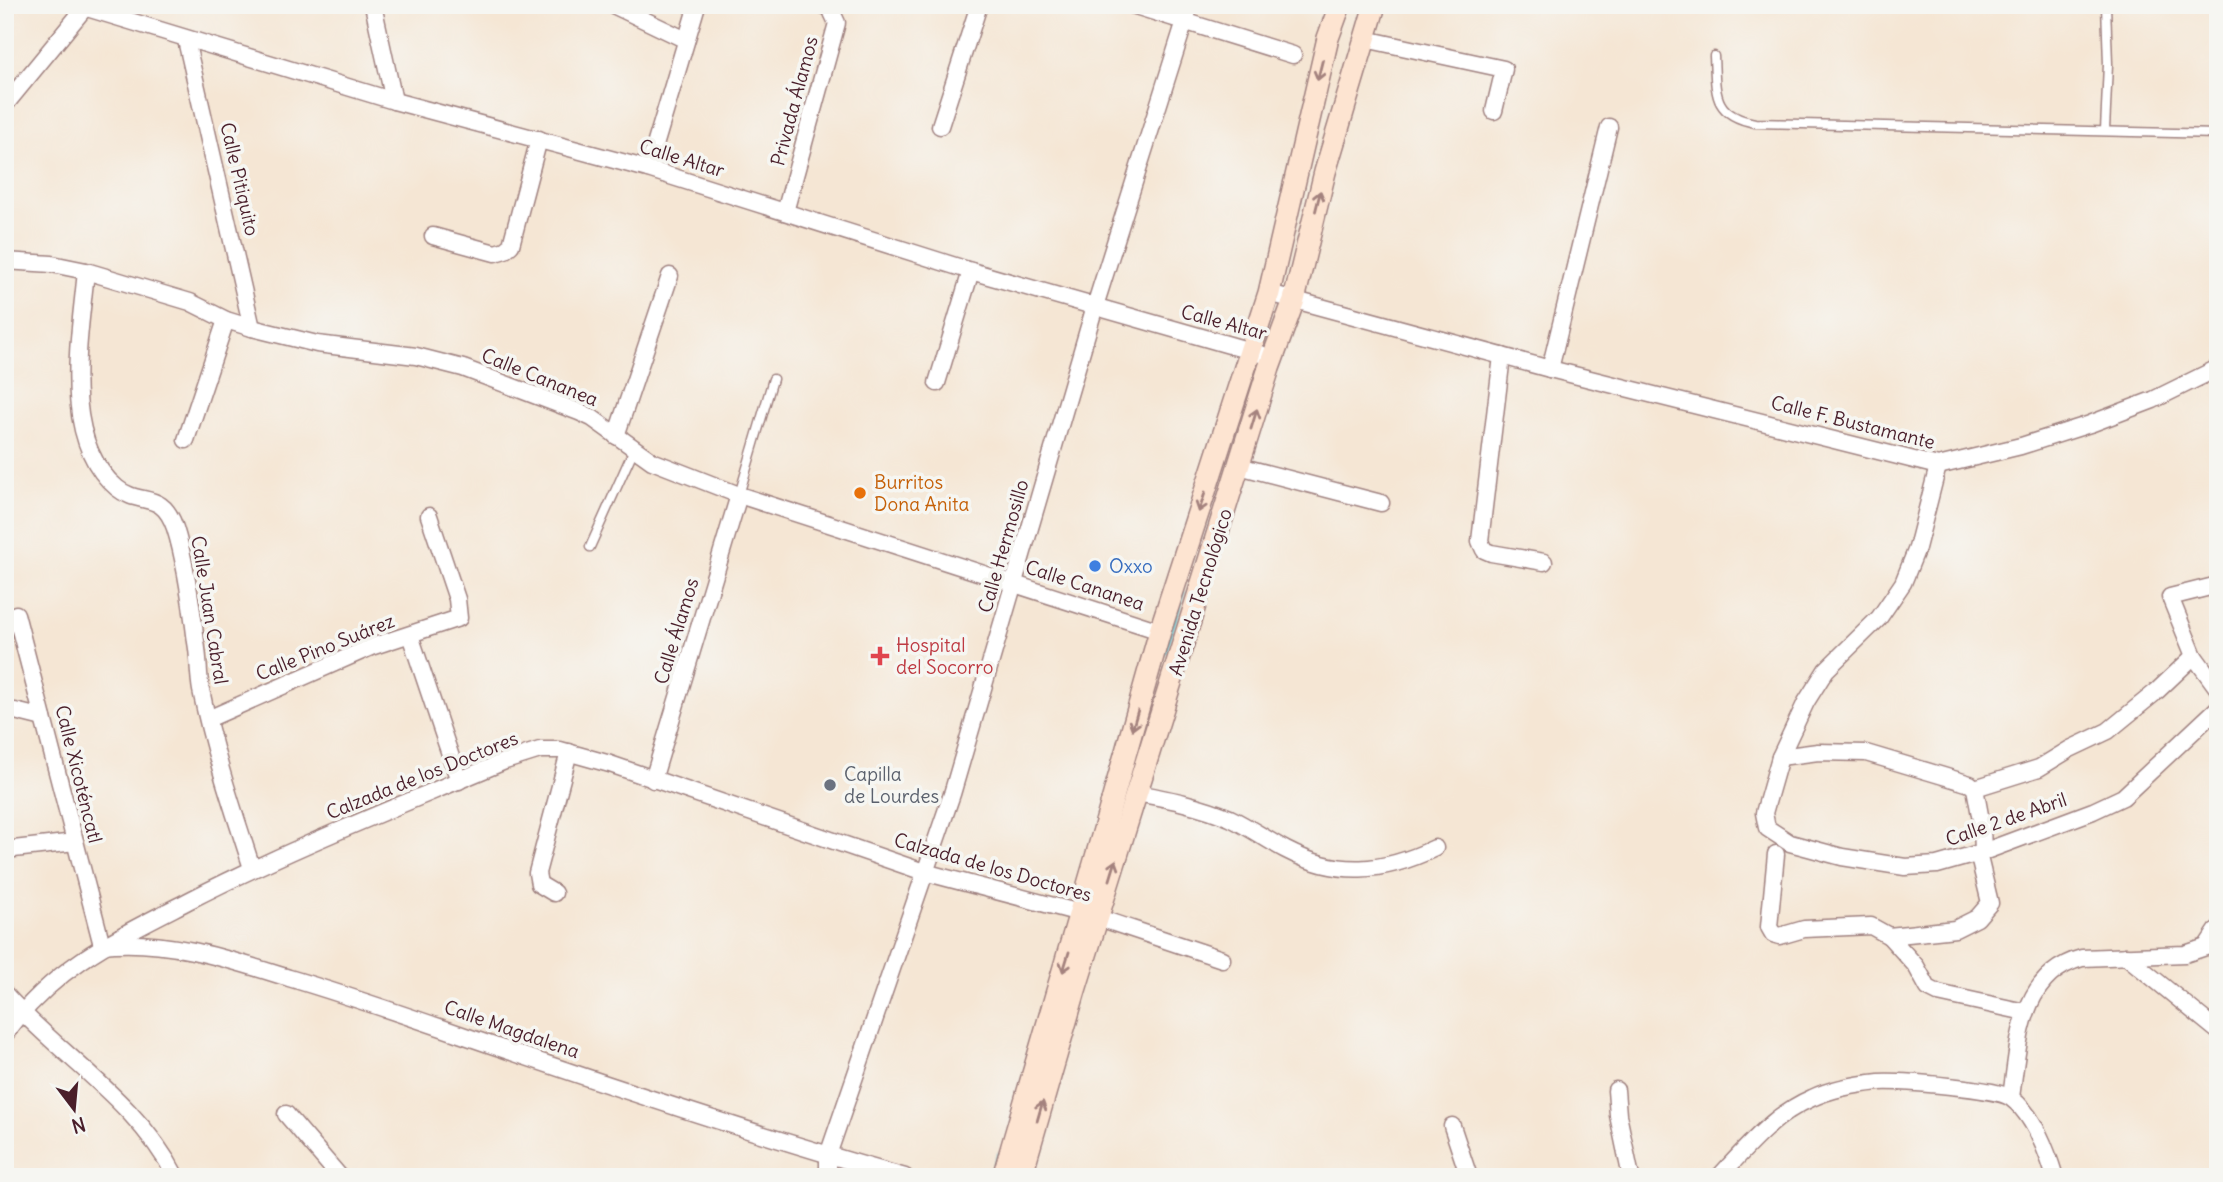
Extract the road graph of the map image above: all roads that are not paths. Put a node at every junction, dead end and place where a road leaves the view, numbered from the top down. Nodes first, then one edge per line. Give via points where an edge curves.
1 (373, 5) edge
2 (614, 5) edge
3 (697, 5) edge
4 (823, 5) edge
5 (979, 5) edge
6 (1132, 5) edge
7 (1340, 5) edge
8 (1374, 5) edge
9 (2106, 5) edge
10 (83, 6) edge
11 (1187, 13) edge
12 (1365, 39) junction
13 (186, 40) junction
14 (686, 40) junction
15 (1293, 55) dead end
16 (1714, 56) dead end
17 (394, 101) junction
18 (5, 104) edge
19 (1494, 111) dead end
20 (940, 125) dead end
21 (1608, 127) dead end
22 (2105, 131) junction
23 (2218, 134) edge
24 (539, 139) junction
25 (648, 169) junction
26 (785, 212) junction
27 (433, 236) dead end
28 (5, 261) edge
29 (86, 271) junction
30 (971, 271) junction
31 (670, 276) dead end
32 (1269, 293) junction
33 (1294, 300) junction
34 (1095, 306) junction
35 (226, 320) junction
36 (252, 328) junction
37 (1251, 351) junction
38 (1502, 356) junction
39 (1273, 357) junction
40 (2218, 368) edge
41 (1550, 369) junction
42 (773, 379) dead end
43 (937, 383) dead end
44 (616, 436) junction
45 (186, 440) dead end
46 (634, 449) junction
47 (1239, 466) junction
48 (1938, 466) junction
49 (739, 495) junction
50 (1381, 503) dead end
51 (429, 516) dead end
52 (590, 547) dead end
53 (1544, 562) dead end
54 (1014, 585) junction
55 (2218, 585) edge
56 (16, 614) dead end
57 (1160, 631) junction
58 (410, 635) junction
59 (2194, 656) junction
60 (2218, 689) edge
61 (2218, 708) edge
62 (5, 712) edge
63 (43, 718) junction
64 (208, 719) junction
65 (569, 752) junction
66 (1780, 757) junction
67 (653, 780) junction
68 (459, 781) junction
69 (1975, 788) junction
70 (1137, 793) junction
71 (75, 842) junction
72 (1434, 848) dead end
73 (5, 850) edge
74 (1980, 853) junction
75 (1776, 854) dead end
76 (252, 868) junction
77 (924, 872) junction
78 (554, 893) dead end
79 (1089, 916) junction
80 (2218, 929) edge
81 (1889, 936) junction
82 (102, 945) junction
83 (2126, 956) junction
84 (1222, 959) dead end
85 (5, 994) edge
86 (21, 1012) junction
87 (2025, 1012) junction
88 (2218, 1031) edge
89 (5, 1034) edge
90 (1616, 1090) dead end
91 (2011, 1097) junction
92 (286, 1114) dead end
93 (1452, 1126) dead end
94 (828, 1155) junction
95 (1009, 1176) edge
96 (176, 1177) edge
97 (341, 1177) edge
98 (828, 1177) edge
99 (905, 1177) edge
100 (1469, 1177) edge
101 (1631, 1177) edge
102 (1718, 1177) edge
103 (2055, 1177) edge

1 - 17 street
2 - 14 street
3 - 14 street
4 - 26 street, Privada Álamos via 830,8 837,23
5 - 20 street
6 - 11 street
7 -> 32 main road, Avenida Tecnológico via 1324,51
8 - 12 main road, Avenida Tecnológico
9 - 22 lane
10 - 13 street, Calle Altar
10 - 18 street
11 - 15 street
11 - 34 street, Calle Hermosillo
12 - 19 street via 1504,69
33 -> 12 main road, Avenida Tecnológico via 1325,172
13 - 17 street, Calle Altar
13 - 36 street, Calle Pitiquito
14 - 25 street
16 - 22 lane via 1719,100 1725,112 1755,123
17 - 24 street, Calle Altar
21 - 41 street
22 - 23 lane
24 - 25 street, Calle Altar
24 - 27 street via 511,245 495,253
25 - 26 street, Calle Altar
26 - 30 street, Calle Altar
28 - 29 street, Calle Cananea
29 - 35 street, Calle Cananea via 190,302
29 - 64 street, Calle Juan Cabral via 78,369 82,429 91,454 115,486 157,502 171,518
30 - 34 street, Calle Altar
30 - 43 street
31 - 44 street
32 - 33 street, Calle F. Bustamante
32 - 37 main road, Avenida Tecnológico
33 - 38 street, Calle F. Bustamante
33 - 39 main road, Avenida Tecnológico
34 - 37 street, Calle Altar
34 - 54 street, Calle Hermosillo
35 - 36 street, Calle Cananea
35 - 45 street
36 - 44 street, Calle Cananea via 317,344 416,356 463,368 579,412
37 - 39 street, Calle Altar
37 -> 57 main road, Avenida Tecnológico
38 - 41 street, Calle F. Bustamante
38 - 53 street via 1480,541 1491,553
47 -> 39 main road, Avenida Tecnológico
40 - 48 street, Calle F. Bustamante via 2090,424
41 - 48 street, Calle F. Bustamante
42 - 49 lane
44 - 46 street, Calle Cananea
46 - 49 street, Calle Cananea via 652,461
46 - 52 lane
47 - 50 street
47 - 70 main road, Avenida Tecnológico
48 - 66 street, Calle 2 de Abril via 1903,583 1878,618 1826,670
49 - 54 street, Calle Cananea
49 - 67 street, Calle Álamos
51 - 58 street, Calle Pino Suárez via 459,618
54 - 57 street, Calle Cananea
54 - 77 street, Calle Hermosillo
55 - 59 street via 2170,597
56 - 63 street, Calle Xicoténcatl
57 -> 79 main road, Avenida Tecnológico
58 - 64 street, Calle Pino Suárez via 371,647
58 - 68 street
59 - 60 street
59 - 69 street via 2108,731 2039,768
61 - 74 street, Calle 2 de Abril via 2123,797
62 - 63 street
63 - 71 street, Calle Xicoténcatl
64 - 76 street, Calle Juan Cabral
65 - 67 street, Calzada de los Doctores
65 - 68 street, Calzada de los Doctores via 540,750
65 - 78 street via 537,873 539,884
66 - 69 street via 1866,753
66 - 74 street, Calle 2 de Abril via 1764,813 1767,828 1790,843 1905,867 1937,865
67 - 77 street, Calzada de los Doctores
68 - 76 street, Calzada de los Doctores
69 - 74 street via 1982,827
70 - 72 street via 1231,818 1318,865 1343,870 1409,861
79 -> 70 main road, Avenida Tecnológico
71 - 73 street
71 - 82 street, Calle Xicoténcatl
74 - 81 street via 1990,903 1977,918 1955,929
75 - 81 street via 1769,928 1773,934 1871,926
76 - 82 street, Calzada de los Doctores
77 - 79 street, Calzada de los Doctores
77 - 94 street, Calle Hermosillo
79 - 84 street, Calzada de los Doctores
79 - 95 main road, Avenida Tecnológico
80 - 83 street via 2206,947 2197,951
81 - 87 street via 1916,966 1928,988
82 - 86 street, Calzada de los Doctores
82 - 94 street, Calle Magdalena via 156,944 253,967
83 - 87 street via 2068,962 2050,972
83 - 88 street
85 - 86 street
86 - 89 street, Calzada de los Doctores
86 - 96 street via 136,1119
87 - 91 street
90 - 101 street
91 - 102 street via 1954,1087 1878,1082 1813,1097 1770,1126
91 - 103 street via 2028,1117
92 - 97 street
93 - 100 street
94 - 98 street, Calle Hermosillo
94 - 99 street, Calle Magdalena

